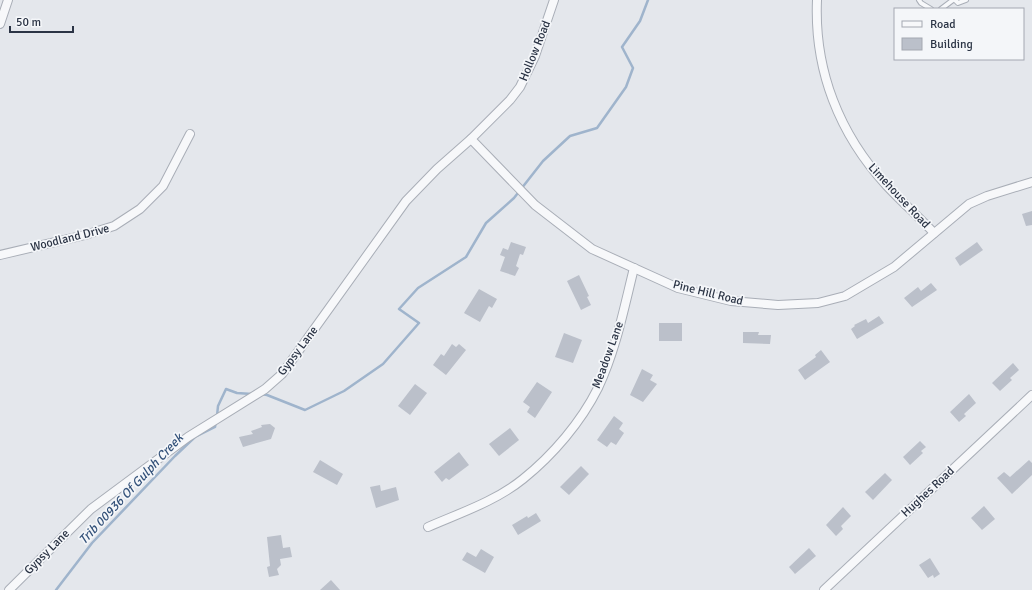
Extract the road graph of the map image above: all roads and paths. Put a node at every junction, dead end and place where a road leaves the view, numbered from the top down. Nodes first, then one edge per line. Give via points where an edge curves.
1 (8, 0) edge
2 (554, 0) edge
3 (817, 0) edge
4 (919, 0) edge
5 (954, 0) edge
6 (966, 0) edge
7 (929, 8) edge
8 (942, 8) edge
9 (0, 24) edge
10 (510, 100) joint
11 (190, 134) dead end
12 (471, 139) junction
13 (1032, 182) edge
14 (934, 234) junction
15 (0, 255) edge
16 (634, 268) junction
17 (1032, 395) edge
18 (428, 527) dead end
19 (9, 590) edge
20 (824, 590) edge

1 - 9 street
2 - 10 street, Hollow Road via 535,56 520,88
3 - 14 street, Limehouse Road via 821,60 832,99 844,127 869,165
4 - 7 lane
5 - 6 lane via 958,3
5 - 8 lane
10 - 12 street, Gypsy Lane
11 - 15 street, Woodland Drive via 163,186 140,209 114,226
12 - 16 street, Pine Hill Road via 535,205 592,250
12 - 19 street, Gypsy Lane via 436,169 406,201 282,374 265,389 188,437 91,509
13 - 14 street, Pine Hill Road via 969,204
14 - 16 street, Pine Hill Road via 894,267 862,287 845,296 818,303 778,305 731,301 678,288
16 - 18 street, Meadow Lane via 617,338 598,388 577,422 523,480 491,499
17 - 20 street, Hughes Road

